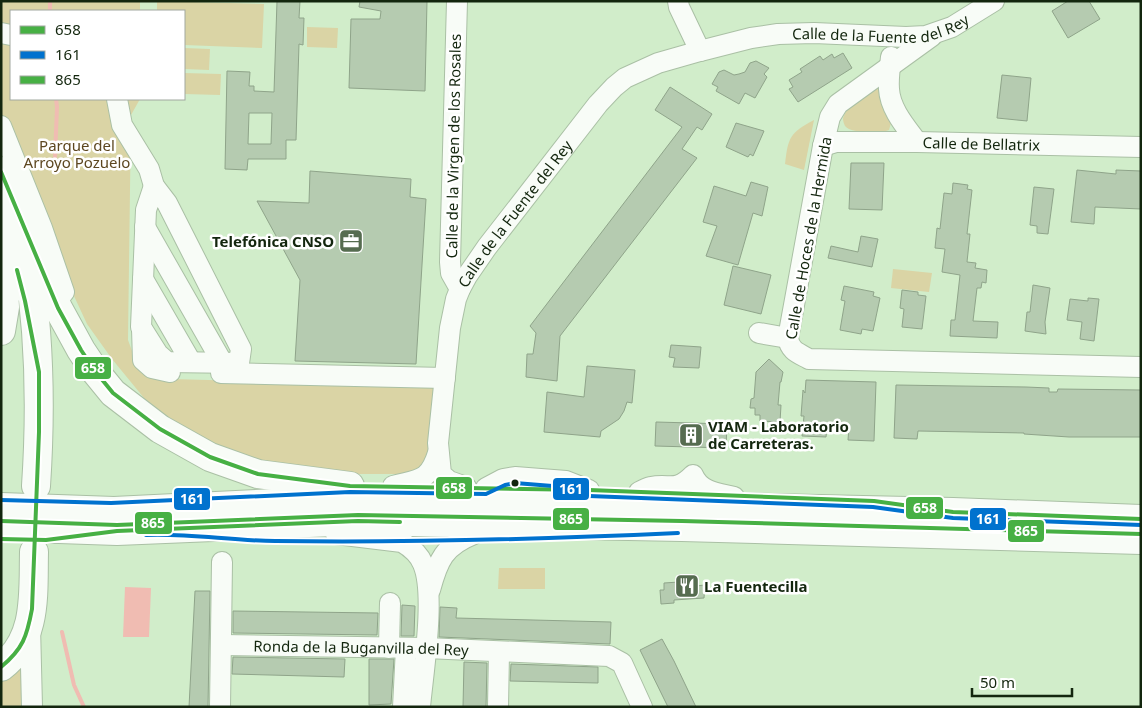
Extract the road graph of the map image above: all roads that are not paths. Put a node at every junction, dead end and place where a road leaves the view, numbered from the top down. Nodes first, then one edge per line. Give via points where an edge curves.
1 (457, 1) edge
2 (678, 1) edge
3 (994, 1) edge
4 (933, 35) junction
5 (876, 37) junction
6 (700, 51) junction
7 (887, 67) junction
8 (117, 100) edge
9 (1, 126) edge
10 (918, 142) junction
11 (823, 146) junction
12 (1141, 147) edge
13 (1, 171) edge
14 (154, 186) junction
15 (1, 215) edge
16 (145, 227) junction
17 (1, 253) edge
18 (143, 279) junction
19 (460, 289) junction
20 (141, 327) junction
21 (1, 331) edge
22 (759, 333) dead end
23 (788, 338) junction
24 (191, 362) junction
25 (222, 362) junction
26 (1141, 367) edge
27 (38, 372) junction
28 (445, 378) junction
29 (160, 429) junction
30 (438, 451) junction
31 (36, 486) dead end
32 (350, 486) junction
33 (392, 486) junction
34 (476, 488) junction
35 (1, 494) edge
36 (1, 507) edge
37 (953, 512) junction
38 (1141, 519) edge
39 (1, 527) edge
40 (682, 527) junction
41 (170, 528) junction
42 (117, 531) junction
43 (336, 534) junction
44 (474, 534) junction
45 (1, 539) edge
46 (1141, 540) edge
47 (34, 552) dead end
48 (222, 562) dead end
49 (429, 594) junction
50 (390, 603) dead end
51 (30, 624) junction
52 (222, 645) junction
53 (407, 648) junction
54 (499, 652) junction
55 (1, 667) edge
56 (32, 707) edge
57 (220, 707) edge
58 (403, 707) edge
59 (420, 707) edge
60 (498, 707) edge
61 (642, 707) edge

1 - 19 street, Calle de la Virgen de los Rosales via 450,273
2 - 6 street
3 - 4 street, Calle de la Fuente del Rey
4 - 5 street, Calle de la Fuente del Rey
4 - 7 street, Calle de Hoces de la Hermida
5 - 6 street, Calle de la Fuente del Rey via 778,34
5 - 7 street via 889,48
6 - 19 street, Calle de la Fuente del Rey via 643,69 614,87 487,248
7 - 10 street via 891,100
7 - 11 street, Calle de Hoces de la Hermida via 838,104 830,117
8 - 14 street via 122,125 149,170
9 - 29 street via 69,305 90,346 119,389
10 - 11 street, Calle de Bellatrix via 836,142
10 - 12 street, Calle de Bellatrix
11 - 23 street, Calle de Hoces de la Hermida
13 - 27 highway via 25,245 34,299
13 - 29 highway via 58,308 81,350 114,393
14 - 16 street via 146,210
14 - 25 street via 167,203 241,349 239,364
15 - 27 highway via 25,301
16 - 18 street
16 - 25 street
17 - 21 highway via 5,307
18 - 20 street
18 - 24 street
19 - 28 street, Calle de la Fuente del Rey via 453,311
20 - 24 street via 167,362
20 - 28 street via 143,360 152,368 169,372
22 - 23 street
23 - 26 street, Calle de Hoces de la Hermida via 792,350 810,359
24 - 25 street
27 - 31 highway
28 - 30 street, Calle de la Fuente del Rey
29 - 32 highway via 210,457 258,474
30 - 33 street, Calle de la Fuente del Rey via 430,473 419,480
30 - 34 street, Calle de la Fuente del Rey via 441,474 449,481
32 - 33 highway
32 - 35 highway via 111,498
33 - 34 highway
34 - 37 highway via 874,501
36 - 37 highway via 114,510 358,499
37 - 38 highway
39 - 42 highway
40 - 41 highway via 358,521
40 - 44 highway
40 - 46 highway
41 - 42 highway
41 - 43 highway via 274,535
42 - 45 highway via 46,540
43 - 44 highway
43 - 49 street via 402,542 412,548 424,565
44 - 49 street via 444,553
47 - 51 highway
48 - 52 street
49 - 53 street
50 - 53 street
51 - 55 highway via 21,646
51 - 56 street
52 - 53 street, Ronda de la Buganvilla del Rey
52 - 57 street
53 - 54 street, Ronda de la Buganvilla del Rey
53 - 58 street
53 - 59 street
54 - 60 street
54 - 61 street, Ronda de la Buganvilla del Rey via 609,656 622,663

